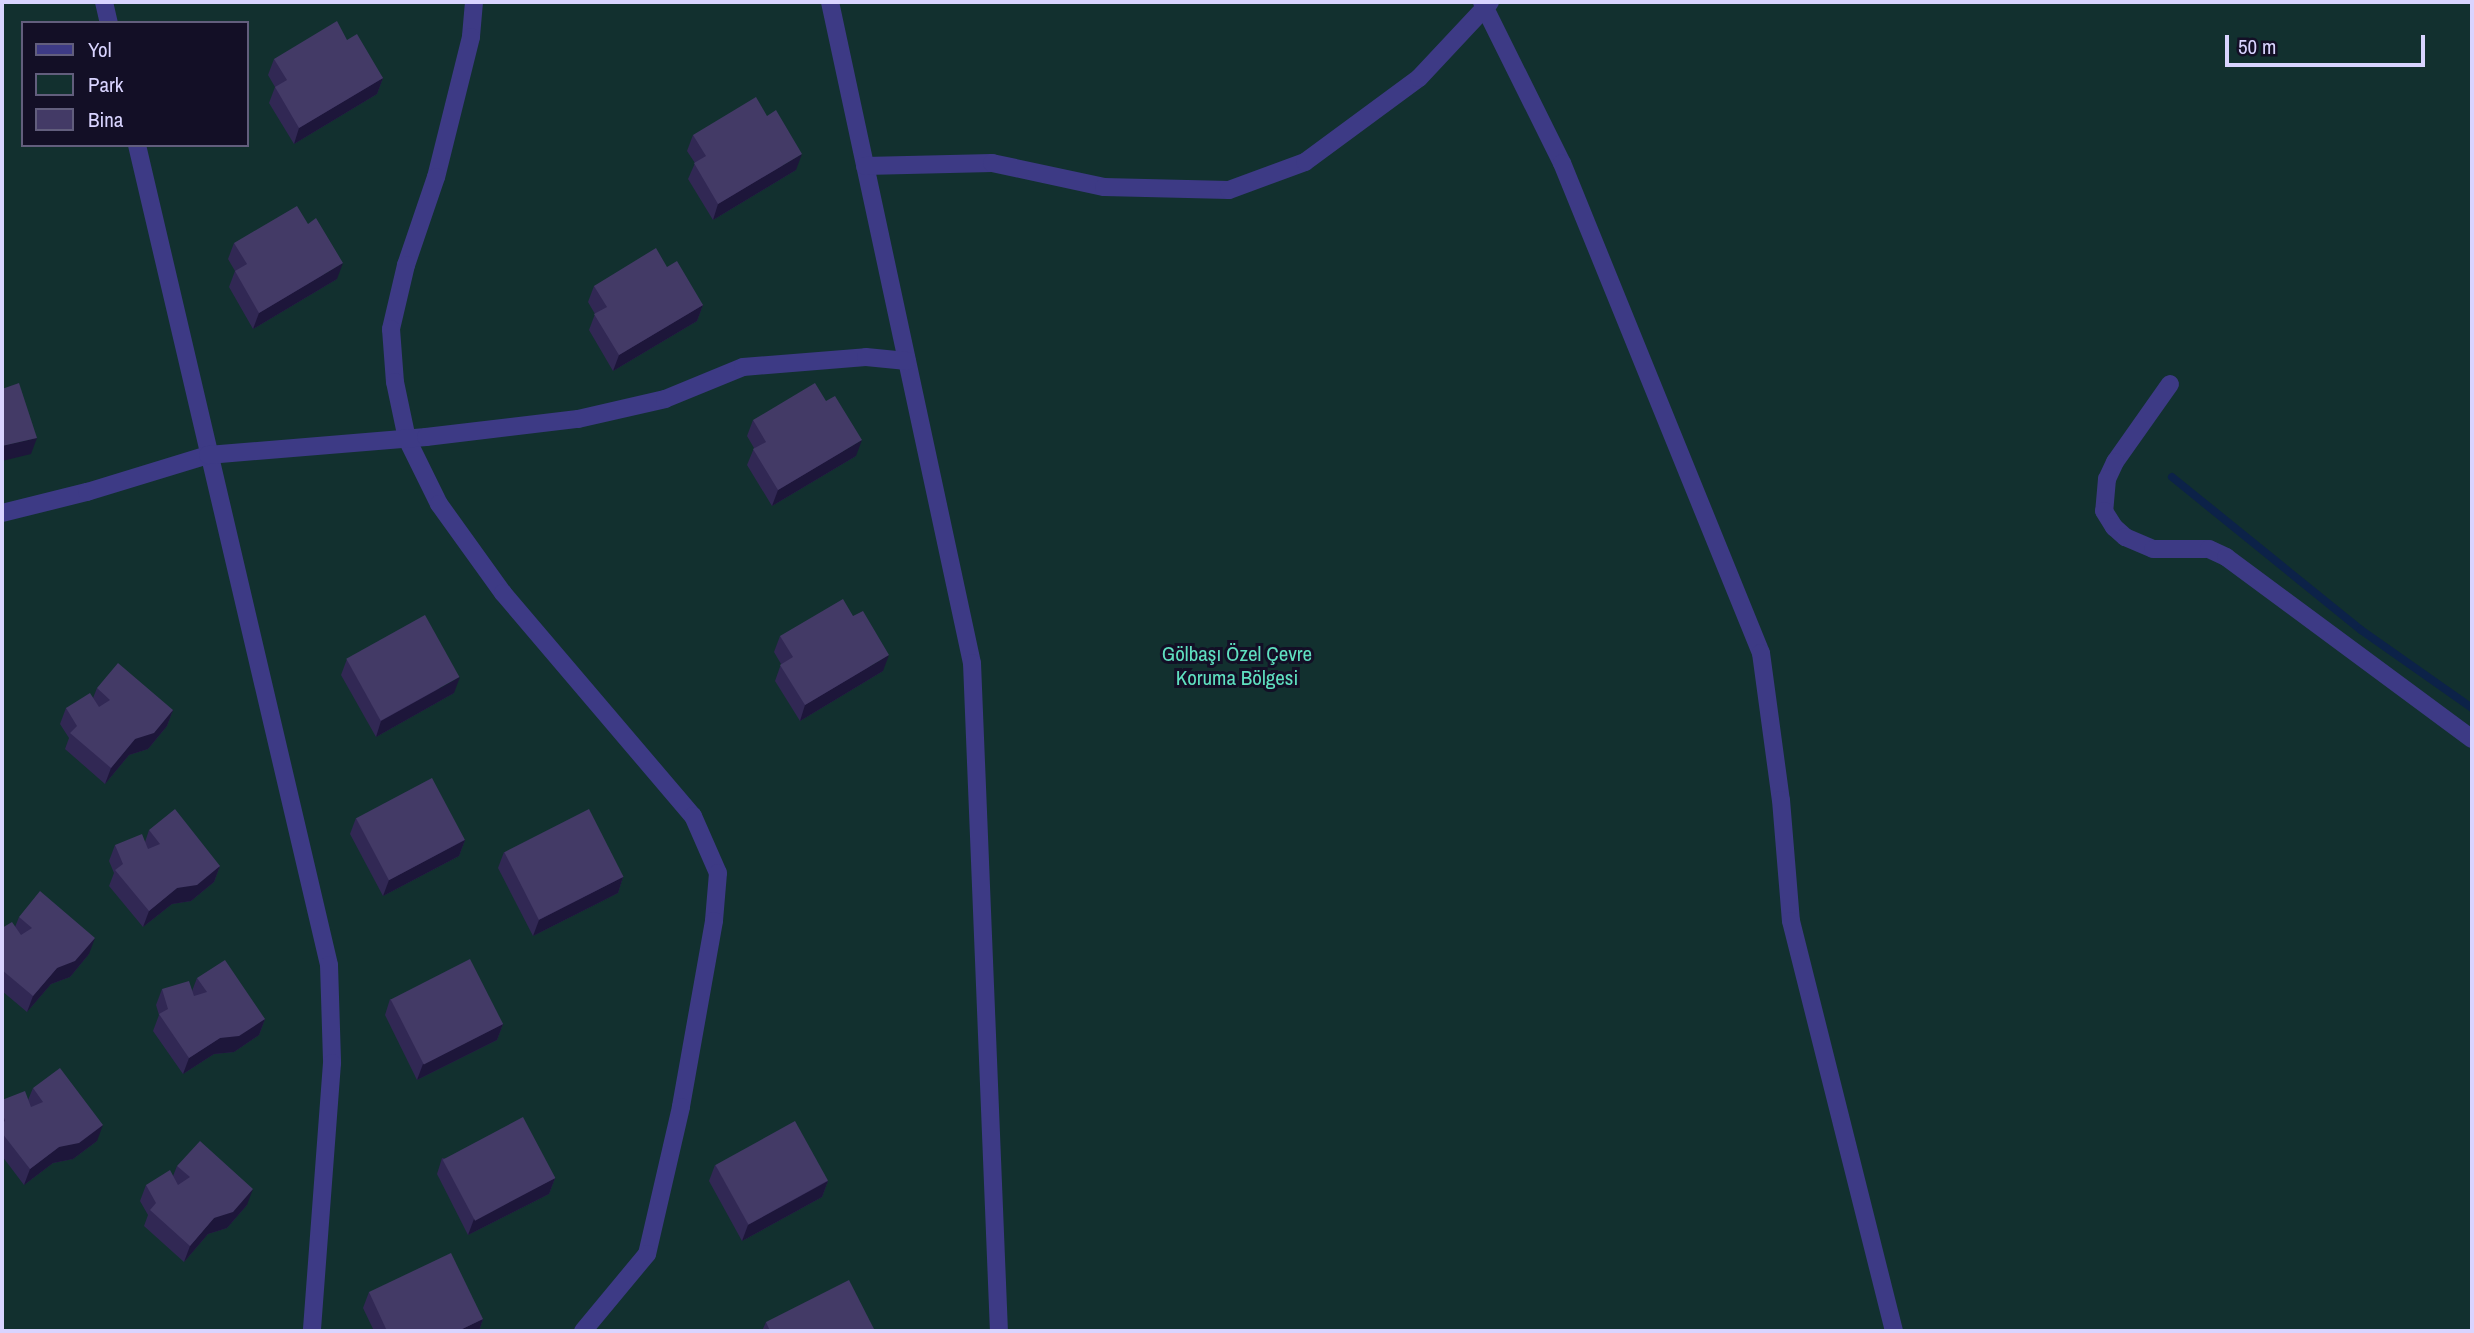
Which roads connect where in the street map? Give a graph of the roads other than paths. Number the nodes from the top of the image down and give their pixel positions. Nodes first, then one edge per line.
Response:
1 (104, 2) edge
2 (474, 2) edge
3 (830, 2) edge
4 (1485, 3) edge
5 (109, 21) edge
6 (137, 147) edge
7 (865, 166) junction
8 (907, 361) junction
9 (2170, 384) dead end
10 (407, 439) junction
11 (208, 455) junction
12 (2, 513) edge
13 (2472, 739) edge
14 (312, 1331) edge
15 (583, 1331) edge
16 (999, 1331) edge
17 (1894, 1331) edge

1 - 5 street
2 - 10 street
3 - 7 street
4 - 7 street
4 - 17 street
6 - 11 street
7 - 8 street
8 - 10 street
8 - 16 street
9 - 13 street
10 - 11 street
10 - 15 street
11 - 12 street
11 - 14 street

